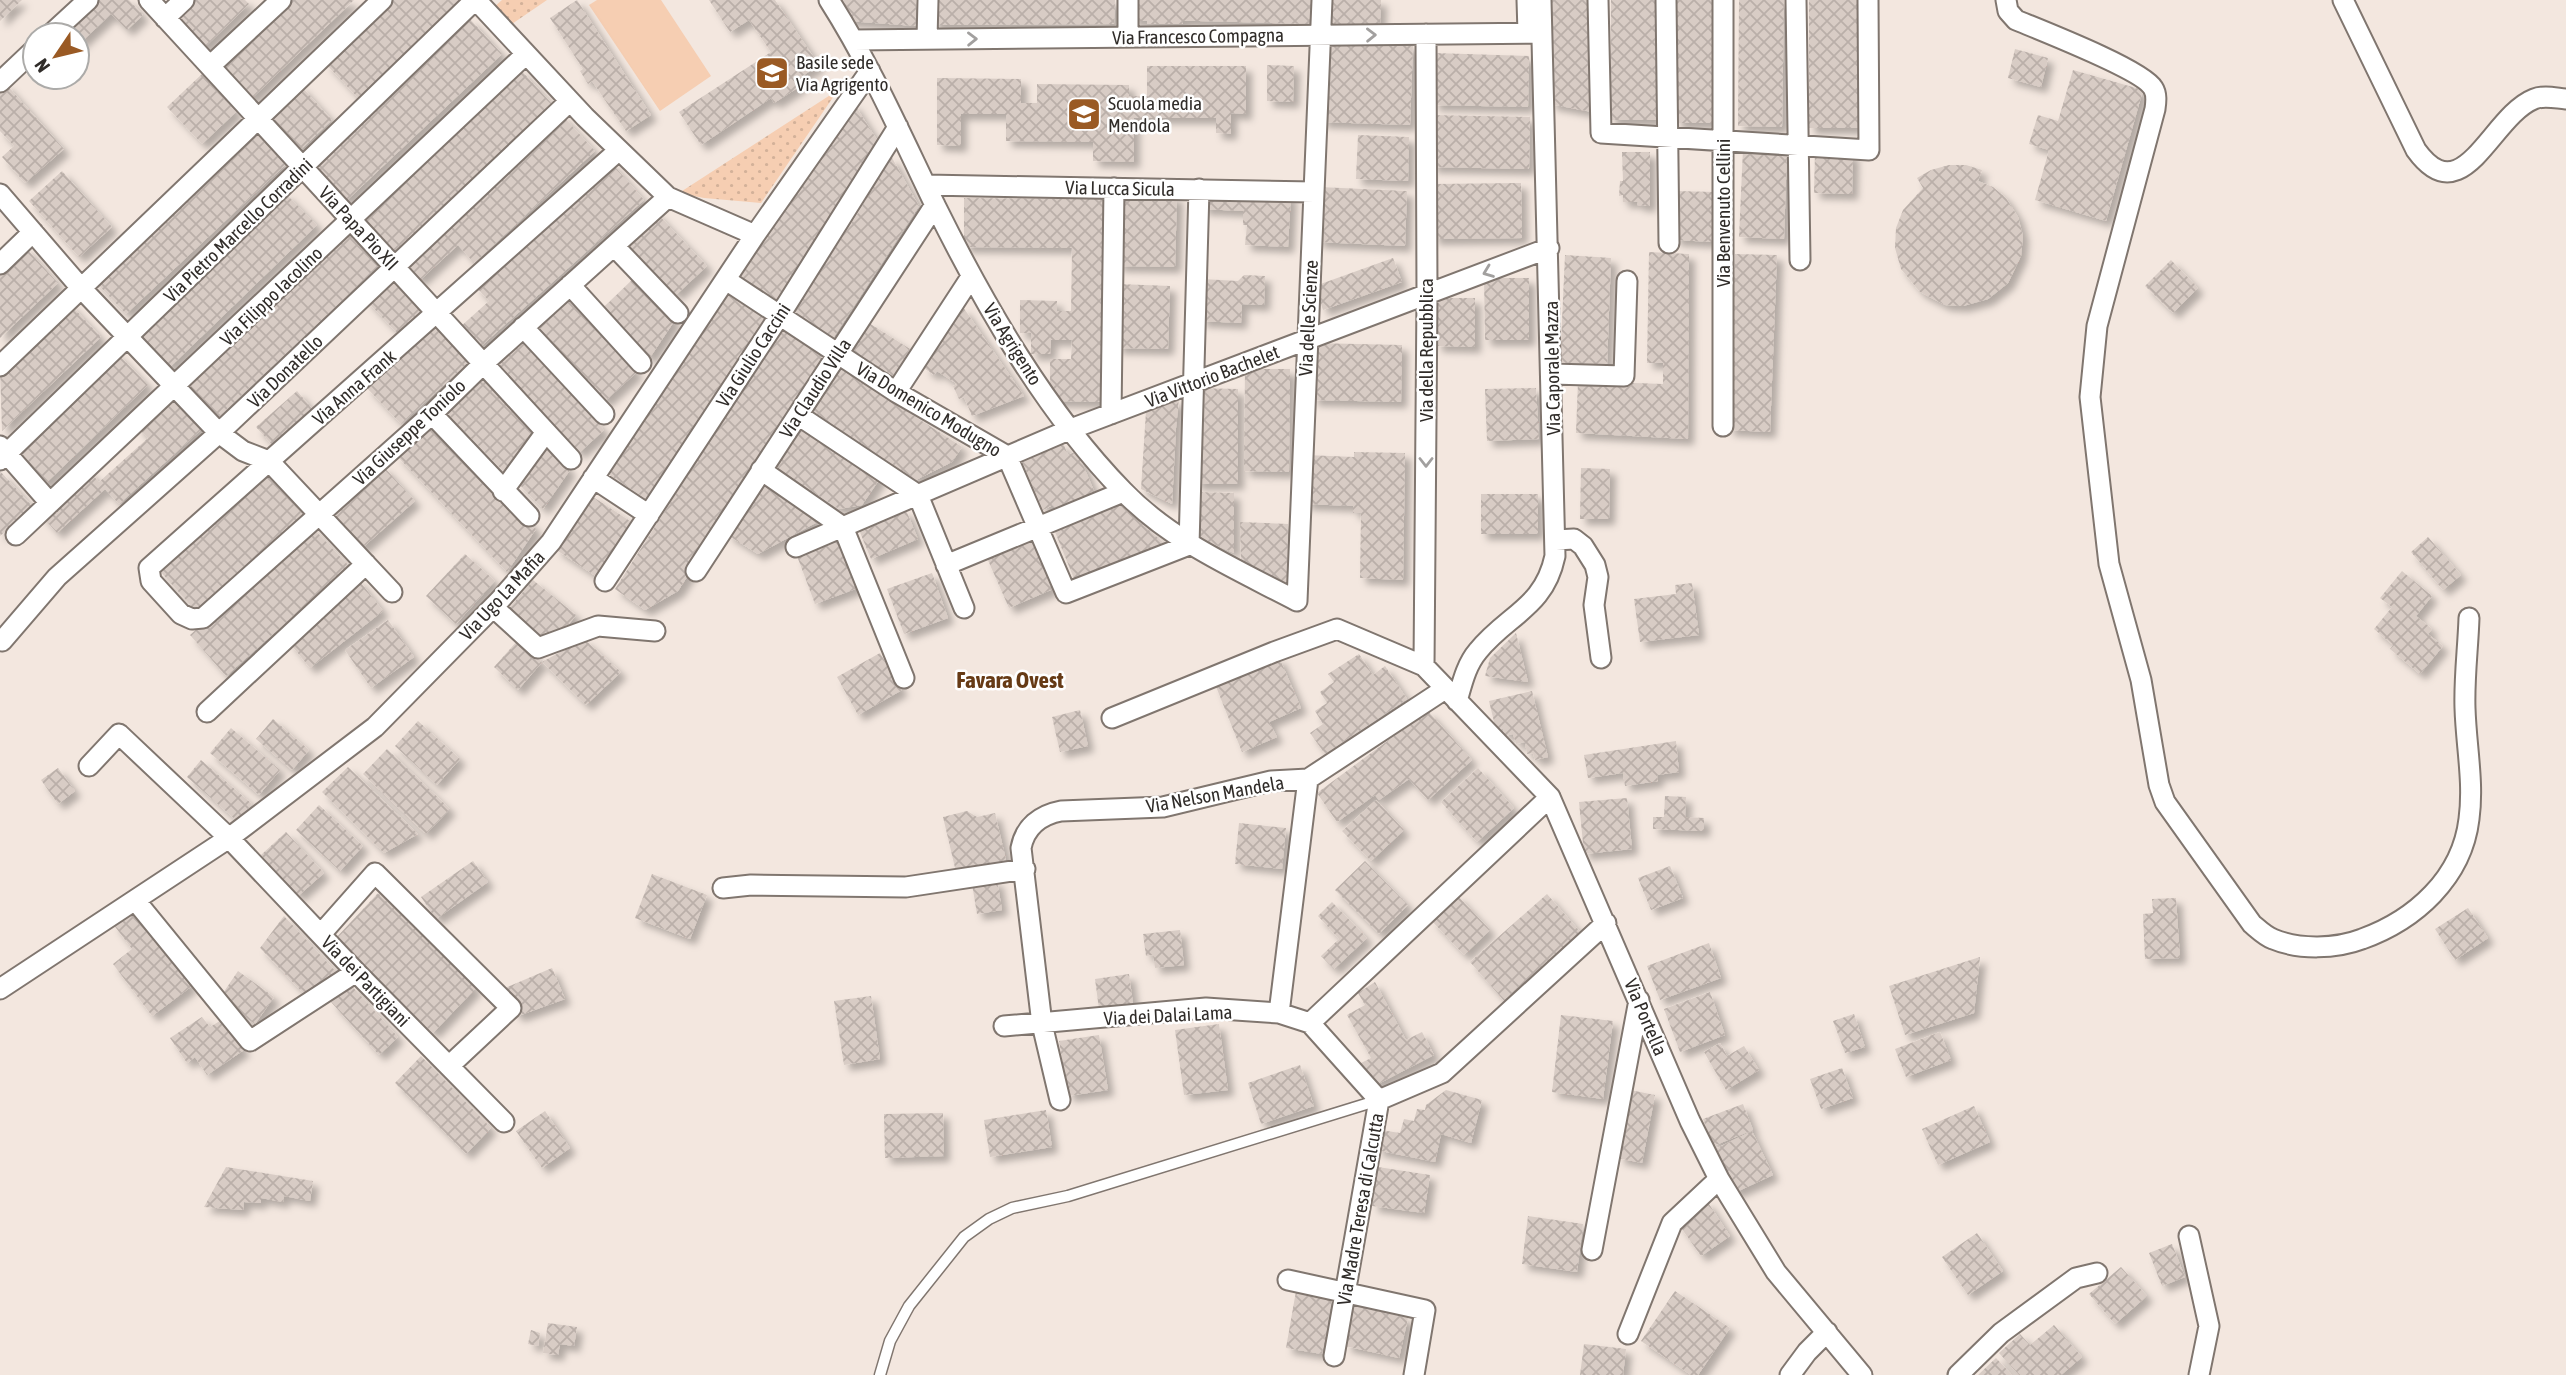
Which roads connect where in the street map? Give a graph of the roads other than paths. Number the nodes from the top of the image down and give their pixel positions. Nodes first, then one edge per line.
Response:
1 (88, 0) edge
2 (149, 0) edge
3 (184, 0) edge
4 (281, 0) edge
5 (383, 0) edge
6 (475, 0) edge
7 (829, 0) edge
8 (928, 0) edge
9 (1128, 0) edge
10 (1322, 0) edge
11 (1528, 0) edge
12 (1541, 0) edge
13 (1598, 0) edge
14 (1666, 0) edge
15 (1723, 0) edge
16 (1796, 0) edge
17 (1868, 0) edge
18 (2343, 0) edge
19 (2006, 3) edge
20 (165, 18) junction
21 (65, 21) edge
22 (1535, 33) junction
23 (1426, 34) junction
24 (1321, 35) junction
25 (1128, 37) junction
26 (928, 39) junction
27 (854, 40) junction
28 (525, 55) junction
29 (21, 63) edge
30 (210, 66) junction
31 (870, 71) junction
32 (0, 82) edge
33 (2566, 99) edge
34 (570, 102) junction
35 (258, 118) junction
36 (898, 127) junction
37 (1668, 137) junction
38 (1723, 141) junction
39 (1798, 145) junction
40 (618, 151) junction
41 (303, 167) junction
42 (926, 185) junction
43 (1114, 188) junction
44 (1199, 189) junction
45 (1314, 192) junction
46 (0, 194) edge
47 (668, 197) junction
48 (935, 205) junction
49 (351, 219) junction
50 (33, 232) junction
51 (755, 235) junction
52 (1669, 243) dead end
53 (614, 246) junction
54 (1549, 248) junction
55 (1800, 260) dead end
56 (0, 264) edge
57 (394, 266) junction
58 (971, 277) junction
59 (726, 280) junction
60 (1627, 281) dead end
61 (570, 285) junction
62 (81, 288) junction
63 (1427, 295) junction
64 (438, 313) junction
65 (678, 313) dead end
66 (780, 315) junction
67 (523, 327) junction
68 (128, 337) junction
69 (1307, 341) junction
70 (838, 353) junction
71 (484, 363) junction
72 (641, 363) dead end
73 (0, 366) edge
74 (1552, 374) junction
75 (1194, 383) junction
76 (175, 387) junction
77 (896, 392) junction
78 (432, 414) junction
79 (604, 414) dead end
80 (1111, 414) junction
81 (798, 415) junction
82 (1723, 426) dead end
83 (1071, 429) junction
84 (546, 432) junction
85 (219, 433) junction
86 (2, 453) edge
87 (1007, 456) junction
88 (571, 459) dead end
89 (269, 461) junction
90 (761, 470) junction
91 (593, 478) junction
92 (503, 491) junction
93 (1123, 492) junction
94 (918, 495) junction
95 (50, 503) junction
96 (320, 514) junction
97 (649, 515) junction
98 (529, 516) dead end
99 (843, 527) junction
100 (1038, 527) junction
101 (16, 535) dead end
102 (1556, 540) junction
103 (1189, 545) junction
104 (796, 547) dead end
105 (366, 564) junction
106 (946, 565) junction
107 (696, 571) dead end
108 (605, 581) dead end
109 (392, 592) dead end
110 (1297, 601) joint
111 (493, 607) junction
112 (964, 608) dead end
113 (203, 618) joint
114 (2469, 618) dead end
115 (655, 631) dead end
116 (2, 641) dead end
117 (1601, 658) dead end
118 (1424, 666) junction
119 (904, 678) dead end
120 (1451, 695) junction
121 (206, 712) dead end
122 (1112, 718) dead end
123 (89, 766) dead end
124 (1308, 779) junction
125 (1550, 797) junction
126 (229, 838) junction
127 (1025, 869) junction
128 (723, 888) dead end
129 (135, 900) junction
130 (1606, 923) junction
131 (321, 934) junction
132 (356, 972) junction
133 (0, 989) edge
134 (1639, 999) junction
135 (1279, 1013) junction
136 (1310, 1023) junction
137 (1042, 1024) junction
138 (1004, 1026) dead end
139 (449, 1066) junction
140 (1060, 1100) dead end
141 (1379, 1100) junction
142 (504, 1122) dead end
143 (1719, 1179) junction
144 (2189, 1236) dead end
145 (1592, 1250) dead end
146 (2097, 1273) dead end
147 (1288, 1280) dead end
148 (1346, 1293) junction
149 (1827, 1332) junction
150 (1628, 1334) dead end
151 (1334, 1356) dead end
152 (880, 1375) edge
153 (1413, 1375) edge
154 (1790, 1375) edge
155 (1862, 1375) edge
156 (1958, 1375) edge
157 (2199, 1375) edge

1 - 21 street
2 - 20 street, Via Papa Pio XII
3 - 20 street
4 - 30 street
5 - 35 street
6 - 28 street
6 - 41 street, Via Pietro Marcello Corradini
7 - 27 street, Via Agrigento
8 - 26 street
9 - 25 street
10 - 24 street, Via delle Scienze
11 - 22 street, Via Caporale Mazza
12 - 22 street, Via Caporale Mazza
13 - 37 street
14 - 37 street
15 - 38 street, Via Benvenuto Cellini
16 - 39 street
17 - 39 street
18 - 33 street
19 - 114 street
20 - 30 street, Via Papa Pio XII
22 - 23 street, Via Francesco Compagna
22 - 54 street, Via Caporale Mazza
24 -> 23 street, Via Francesco Compagna
23 - 63 street, Via della Repubblica
24 - 25 street, Via Francesco Compagna
24 - 45 street, Via delle Scienze
26 -> 25 street, Via Francesco Compagna
26 - 27 street, Via Francesco Compagna
27 - 31 street, Via Agrigento
28 - 34 street
28 - 49 street, Via Filippo Iacolino
29 - 32 street
30 - 35 street, Via Papa Pio XII
31 - 36 street, Via Agrigento
31 - 51 street, Via Ugo La Mafia
34 - 40 street
34 - 57 street, Via Donatello
35 - 41 street, Via Papa Pio XII
35 - 62 street
36 - 42 street, Via Agrigento
36 - 66 street, Via Giulio Caccini
37 - 38 street
37 - 52 street
38 - 39 street
38 - 82 street, Via Benvenuto Cellini
39 - 55 street
40 - 47 street
40 - 64 street, Via Anna Frank
41 - 49 street, Via Papa Pio XII
41 - 68 street, Via Pietro Marcello Corradini
42 - 43 street, Via Lucca Sicula
42 - 48 street, Via Agrigento
43 - 44 street, Via Lucca Sicula
43 - 80 street
44 - 45 street, Via Lucca Sicula
44 - 75 street
45 - 69 street, Via delle Scienze
46 - 50 street
47 - 51 street
47 - 53 street, Via Giuseppe Toniolo
48 - 58 street, Via Agrigento
48 - 70 street, Via Claudio Villa
49 - 57 street, Via Papa Pio XII
49 - 76 street, Via Filippo Iacolino
50 - 56 street
50 - 62 street
51 - 59 street, Via Ugo La Mafia
53 - 61 street, Via Giuseppe Toniolo
53 - 65 street
54 -> 63 street, Via Vittorio Bachelet
54 - 74 street, Via Caporale Mazza
57 - 64 street, Via Papa Pio XII
57 - 85 street, Via Donatello
58 - 77 street
58 - 83 street, Via Agrigento
59 - 66 street, Via Domenico Modugno
59 - 91 street, Via Ugo La Mafia
60 - 74 street
61 - 67 street, Via Giuseppe Toniolo
61 - 72 street
62 - 68 street
62 - 73 street
63 - 69 street, Via Vittorio Bachelet
63 -> 118 street, Via della Repubblica
64 - 71 street, Via Papa Pio XII
64 - 89 street, Via Anna Frank
66 - 70 street, Via Domenico Modugno
66 - 97 street, Via Giulio Caccini
67 - 71 street, Via Giuseppe Toniolo
67 - 79 street
68 - 76 street
68 - 86 street, Via Pietro Marcello Corradini
69 - 75 street, Via Vittorio Bachelet
69 - 110 street, Via delle Scienze
70 - 77 street, Via Domenico Modugno
70 - 81 street, Via Claudio Villa
71 - 78 street, Via Giuseppe Toniolo
71 - 84 street, Via Papa Pio XII
74 - 102 street, Via Caporale Mazza
75 - 80 street, Via Vittorio Bachelet
75 - 103 street
76 - 85 street
76 - 95 street, Via Filippo Iacolino
77 - 87 street, Via Domenico Modugno
78 - 92 street
78 - 96 street, Via Giuseppe Toniolo
80 - 83 street, Via Vittorio Bachelet
81 - 90 street, Via Claudio Villa
81 - 94 street
83 - 87 street, Via Vittorio Bachelet
83 - 93 street, Via Agrigento
84 - 88 street, Via Papa Pio XII
84 - 92 street
85 - 89 street
85 - 116 street, Via Donatello
86 - 95 street
87 - 94 street, Via Vittorio Bachelet
87 - 100 street, Via Domenico Modugno
89 - 96 street
89 - 113 street, Via Anna Frank
90 - 99 street
90 - 107 street, Via Claudio Villa
91 - 97 street
91 - 111 street, Via Ugo La Mafia
92 - 98 street
93 - 100 street
93 - 103 street, Via Agrigento
94 - 99 street, Via Vittorio Bachelet
94 - 106 street
95 - 101 street, Via Filippo Iacolino
96 - 105 street
96 - 113 street, Via Giuseppe Toniolo
97 - 108 street, Via Giulio Caccini
99 - 104 street, Via Vittorio Bachelet
99 - 119 street
100 - 103 street, Via Domenico Modugno
100 - 106 street
102 - 117 street
102 - 120 street, Via Caporale Mazza
103 - 110 street, Via Agrigento
105 - 109 street
105 - 121 street
106 - 112 street
111 - 115 street
111 - 126 street, Via Ugo La Mafia
118 - 120 street, Via Portella
118 - 122 street
120 - 124 street, Via Nelson Mandela
120 - 125 street, Via Portella
123 - 126 street, Via dei Partigiani
124 - 127 street, Via Nelson Mandela
124 - 135 street
125 - 130 street, Via Portella
125 - 136 street
126 - 129 street, Via Ugo La Mafia
126 - 131 street, Via dei Partigiani
127 - 128 street
127 - 137 street, Via Nelson Mandela
129 - 132 street
129 - 133 street, Via Ugo La Mafia
130 - 134 street, Via Portella
130 - 141 street, Via Madre Teresa di Calcutta
131 - 132 street, Via dei Partigiani
131 - 139 street
132 - 139 street, Via dei Partigiani
134 - 143 street, Via Portella
134 - 145 street
135 - 136 street, Via dei Dalai Lama
135 - 137 street, Via dei Dalai Lama
136 - 141 street
137 - 138 street, Via dei Dalai Lama
137 - 140 street, Via Nelson Mandela
139 - 142 street, Via dei Partigiani
141 - 148 street, Via Madre Teresa di Calcutta
141 - 152 lane
143 - 149 street, Via Portella
143 - 150 street
144 - 157 street
146 - 156 street
147 - 148 street
148 - 151 street, Via Madre Teresa di Calcutta
148 - 153 street
149 - 154 street
149 - 155 street, Via Portella

